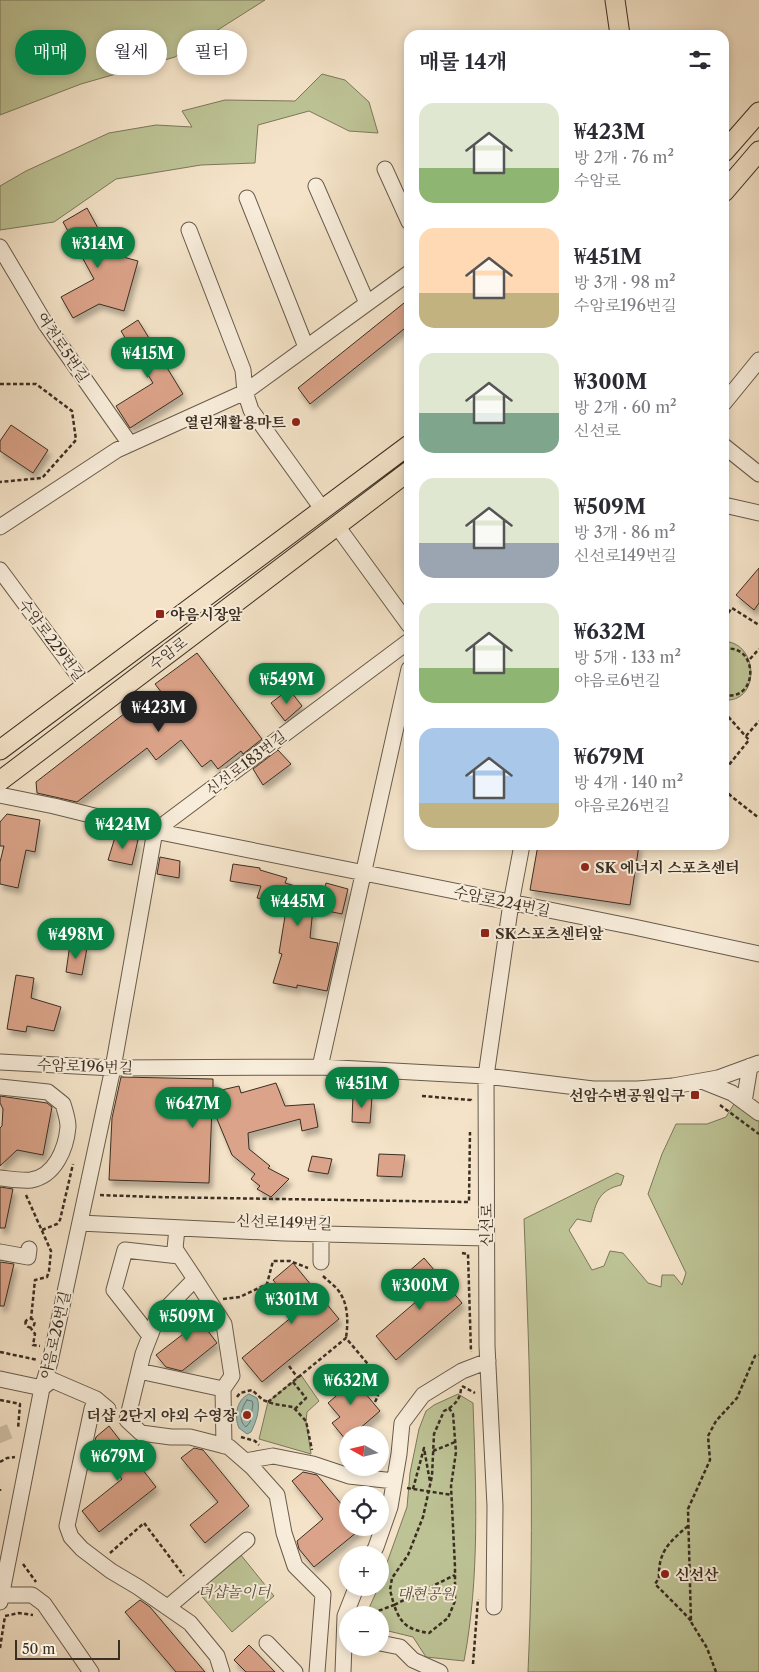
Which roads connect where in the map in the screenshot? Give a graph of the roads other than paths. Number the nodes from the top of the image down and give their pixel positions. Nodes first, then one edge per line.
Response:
1 (615, 0) edge
2 (619, 30) edge
3 (759, 112) edge
4 (729, 146) edge
5 (759, 151) edge
6 (385, 169) dead end
7 (316, 186) dead end
8 (729, 186) edge
9 (246, 198) dead end
10 (404, 211) edge
11 (189, 230) dead end
12 (0, 247) edge
13 (404, 277) edge
14 (367, 303) junction
15 (306, 347) junction
16 (759, 360) edge
17 (245, 392) junction
18 (729, 397) edge
19 (130, 444) junction
20 (404, 449) edge
21 (729, 450) edge
22 (404, 474) edge
23 (759, 474) edge
24 (729, 506) edge
25 (323, 510) junction
26 (759, 513) edge
27 (337, 526) junction
28 (0, 527) edge
29 (0, 570) edge
30 (404, 618) edge
31 (404, 645) edge
32 (86, 686) junction
33 (404, 691) edge
34 (0, 750) edge
35 (1, 794) edge
36 (155, 831) junction
37 (521, 850) edge
38 (363, 872) junction
39 (511, 903) junction
40 (759, 954) edge
41 (0, 1062) edge
42 (754, 1064) edge
43 (320, 1067) junction
44 (113, 1068) junction
45 (486, 1076) junction
46 (701, 1081) junction
47 (0, 1087) edge
48 (744, 1102) junction
49 (759, 1113) edge
50 (0, 1178) edge
51 (80, 1218) junction
52 (177, 1228) junction
53 (322, 1228) junction
54 (486, 1234) junction
55 (30, 1249) dead end
56 (0, 1252) edge
57 (179, 1256) junction
58 (318, 1268) road end
59 (194, 1279) junction
60 (150, 1336) junction
61 (488, 1361) junction
62 (139, 1371) junction
63 (0, 1379) edge
64 (42, 1388) junction
65 (223, 1389) junction
66 (96, 1399) junction
67 (108, 1409) dead end
68 (224, 1446) junction
69 (244, 1461) junction
70 (394, 1481) junction
71 (247, 1540) dead end
72 (377, 1546) edge
73 (1, 1597) edge
74 (168, 1607) junction
75 (494, 1607) dead end
76 (266, 1643) dead end
77 (389, 1645) edge
78 (344, 1656) edge
79 (91, 1672) edge
80 (222, 1672) edge
81 (295, 1672) edge
82 (317, 1672) edge
83 (343, 1672) edge
84 (440, 1672) edge

1 - 2 main road
3 - 4 main road
5 - 8 main road
6 - 10 street
7 - 14 street
9 - 15 street
11 - 17 street
12 - 19 street, 여천로5번길
13 - 14 street
14 - 15 street
15 - 17 street
16 - 18 street
17 - 19 street
17 - 25 street
19 - 28 street
20 - 25 main road, 수암로
21 - 23 street
22 - 27 main road, 수암로
24 - 26 street
25 - 32 main road, 수암로
27 - 30 street
27 - 35 main road, 수암로
29 - 32 street, 수암로229번길
31 - 36 street, 신선로183번길
32 - 34 main road, 수암로
33 - 38 street
35 - 36 street, 수암로224번길
36 - 38 street, 수암로224번길
36 - 44 street, 야음로26번길
37 - 39 street, 신선로
38 - 39 street, 수암로224번길
38 - 43 street
39 - 40 street, 수암로224번길
39 - 45 street, 신선로
41 - 44 street, 수암로196번길
42 - 46 street, 수암로196번길
42 - 48 street
43 - 44 street, 수암로196번길
43 - 45 street, 수암로196번길
44 - 51 street, 야음로26번길
45 - 46 street, 수암로196번길
45 - 54 street, 신선로
46 - 48 street
47 - 50 street
48 - 49 street
51 - 52 street
51 - 53 street, 신선로149번길
51 - 64 street, 야음로26번길
52 - 53 street
52 - 57 street
53 - 54 street, 신선로149번길
53 - 58 street
54 - 61 street, 신선로
55 - 56 street
57 - 59 street
57 - 60 street
59 - 60 street
59 - 65 street
60 - 62 street
61 - 70 street
61 - 75 street, 신선로
62 - 65 street
62 - 68 street
63 - 64 street
64 - 66 street
64 - 73 street, 야음로26번길
65 - 68 street
66 - 67 street
66 - 74 street
68 - 69 street
69 - 70 street
69 - 82 street
70 - 72 street
71 - 74 street
73 - 79 street
74 - 80 street
76 - 81 street
77 - 84 street
78 - 83 street

